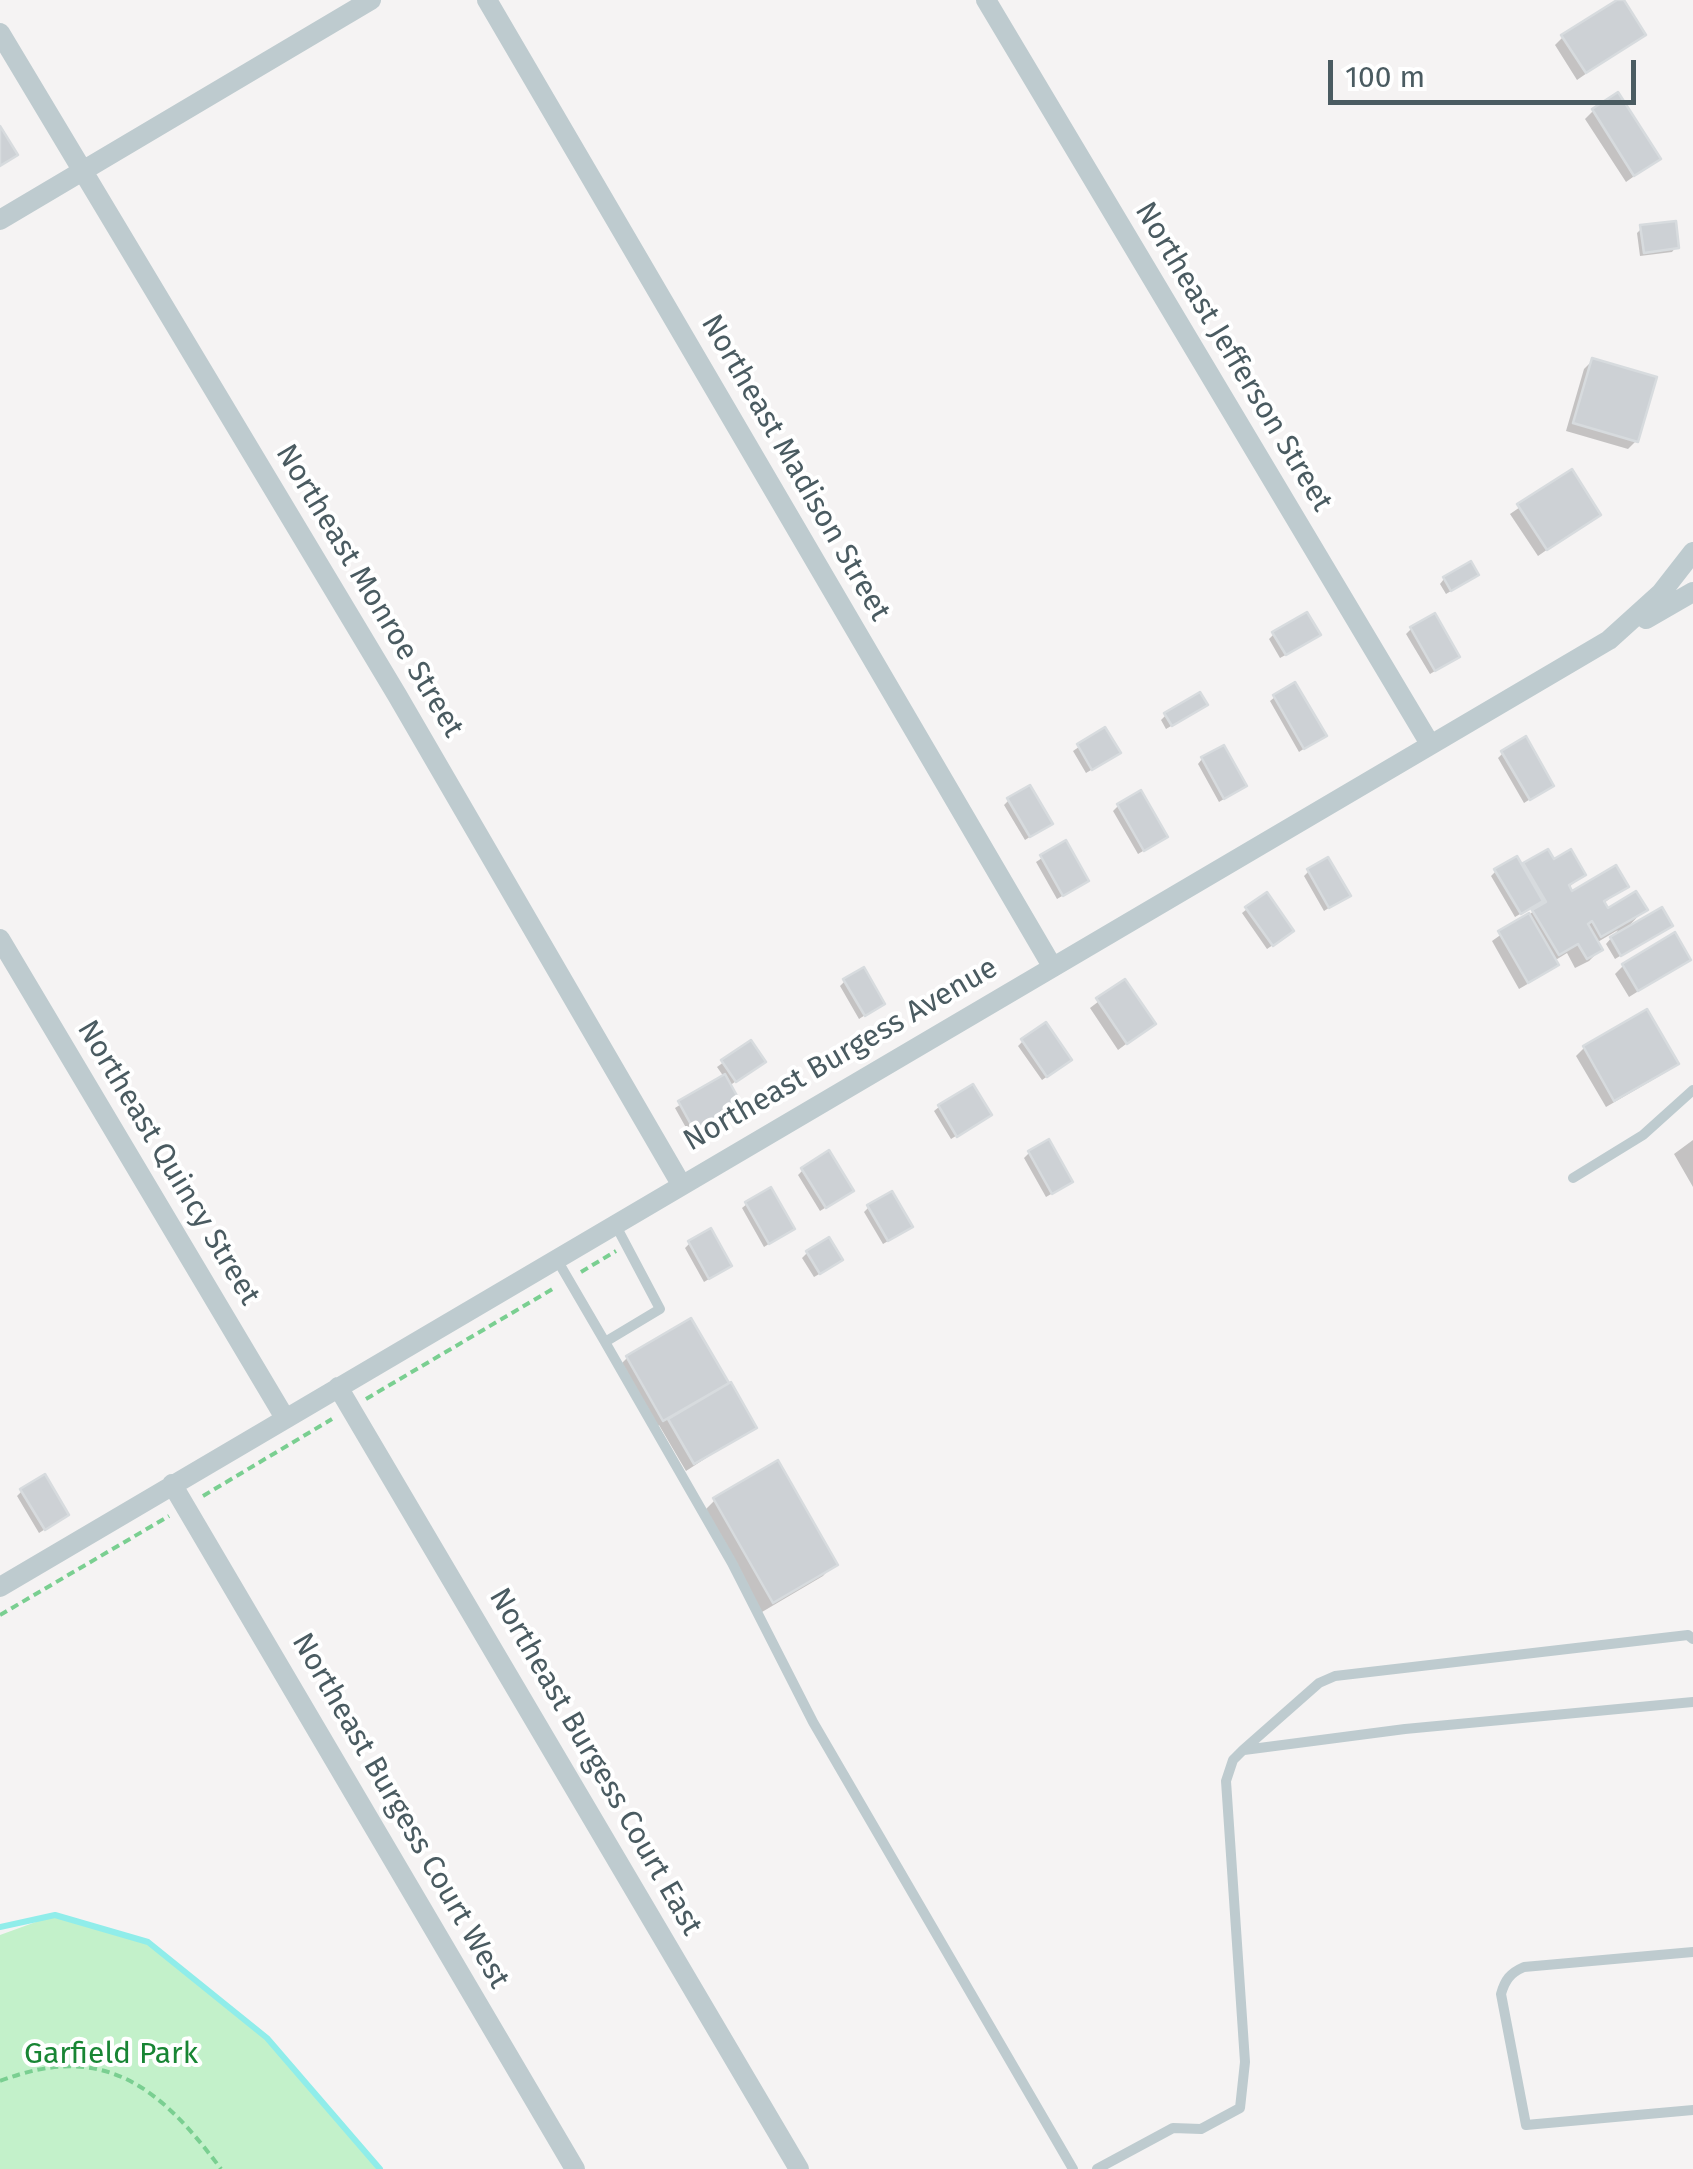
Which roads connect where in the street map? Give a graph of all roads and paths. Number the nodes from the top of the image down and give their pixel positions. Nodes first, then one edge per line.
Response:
1 (372, 0) edge
2 (487, 0) edge
3 (986, 0) edge
4 (0, 33) edge
5 (82, 172) junction
6 (0, 220) edge
7 (1693, 552) edge
8 (1693, 592) edge
9 (1609, 640) junction
10 (1430, 744) junction
11 (0, 938) edge
12 (1052, 966) junction
13 (1693, 1090) edge
14 (1573, 1178) dead end
15 (681, 1184) junction
16 (614, 1223) junction
17 (626, 1245) junction
18 (556, 1258) junction
19 (568, 1280) junction
20 (605, 1342) junction
21 (338, 1387) junction
22 (350, 1408) junction
23 (284, 1418) junction
24 (172, 1484) junction
25 (185, 1507) junction
26 (0, 1587) edge
27 (0, 1615) edge
28 (1693, 1639) edge
29 (1693, 1702) edge
30 (1243, 1750) junction
31 (1693, 1952) edge
32 (0, 2080) edge
33 (1693, 2110) edge
34 (221, 2169) edge
35 (575, 2169) edge
36 (798, 2169) edge
37 (1074, 2169) edge
38 (1097, 2169) edge

1 - 5 street
2 - 12 street, Northeast Madison Street
3 - 10 street, Northeast Jefferson Street
4 - 5 street, Northeast Monroe Street
5 - 6 street
5 - 15 street, Northeast Monroe Street
7 - 9 street, Northeast Burgess Avenue
8 - 9 street
9 - 10 street, Northeast Burgess Avenue
10 - 12 street, Northeast Burgess Avenue
11 - 23 street, Northeast Quincy Street
12 - 15 street, Northeast Burgess Avenue
13 - 14 lane
15 - 16 street, Northeast Burgess Avenue
16 - 17 lane
16 - 18 street, Northeast Burgess Avenue
17 - 19 path
17 - 20 lane
18 - 19 lane
18 - 21 street, Northeast Burgess Avenue
19 - 20 lane
19 - 22 path
20 - 37 lane
21 - 22 street, Northeast Burgess Court East
21 - 23 street, Northeast Burgess Avenue
22 - 25 path
22 - 36 street, Northeast Burgess Court East
23 - 24 street, Northeast Burgess Avenue
24 - 25 street, Northeast Burgess Court West
24 - 26 street, Northeast Burgess Avenue
25 - 27 path
25 - 35 street, Northeast Burgess Court West
28 - 30 lane
29 - 30 lane
30 - 38 lane
31 - 33 lane
32 - 34 path

